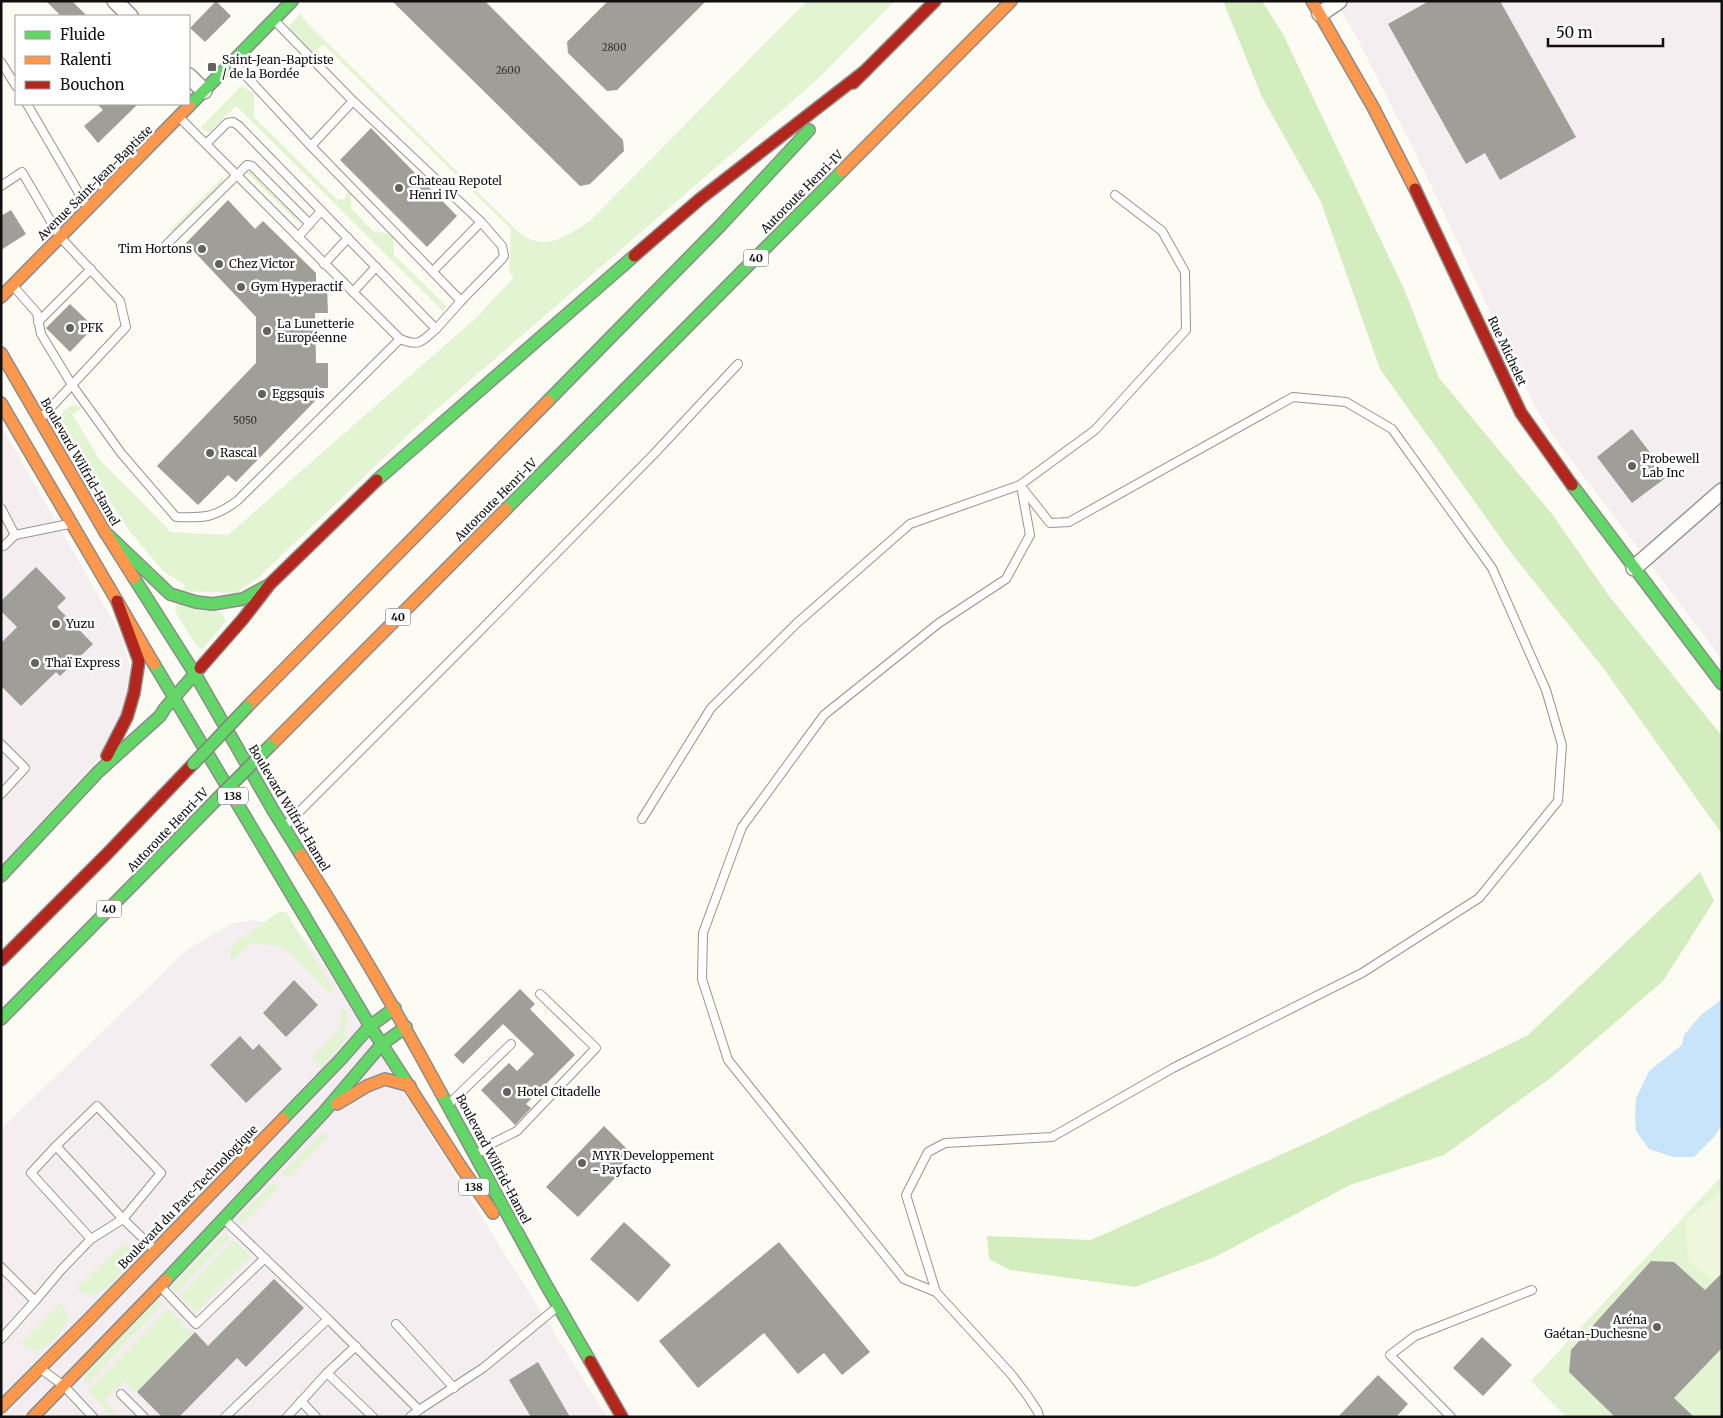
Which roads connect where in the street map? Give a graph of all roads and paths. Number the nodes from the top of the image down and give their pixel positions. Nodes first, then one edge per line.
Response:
1 (115, 1) edge
2 (292, 1) edge
3 (936, 1) edge
4 (1011, 1) edge
5 (1016, 1) edge
6 (1339, 1) edge
7 (1316, 7) edge
8 (129, 15) edge
9 (274, 19) junction
10 (985, 27) junction
11 (233, 62) junction
12 (3, 67) edge
13 (864, 70) junction
14 (190, 77) edge
15 (15, 85) edge
16 (204, 92) junction
17 (353, 100) junction
18 (27, 105) edge
19 (179, 117) junction
20 (206, 144) junction
21 (311, 146) junction
22 (236, 175) junction
23 (1, 186) edge
24 (1115, 195) dead end
25 (88, 209) junction
26 (321, 211) junction
27 (482, 222) junction
28 (310, 224) junction
29 (60, 237) junction
30 (298, 237) junction
31 (348, 238) junction
32 (166, 245) dead end
33 (324, 264) junction
34 (376, 268) junction
35 (91, 269) junction
36 (433, 272) junction
37 (12, 286) junction
38 (353, 292) junction
39 (1, 298) edge
40 (461, 301) junction
41 (38, 322) junction
42 (436, 329) junction
43 (400, 339) junction
44 (1, 352) edge
45 (738, 364) dead end
46 (72, 385) junction
47 (1, 403) edge
48 (40, 420) junction
49 (1020, 485) junction
50 (1722, 490) edge
51 (1, 508) edge
52 (71, 524) junction
53 (105, 532) junction
54 (15, 535) junction
55 (2, 546) edge
56 (1634, 568) junction
57 (270, 584) junction
58 (117, 601) junction
59 (195, 674) junction
60 (1722, 684) edge
61 (174, 698) junction
62 (1, 744) edge
63 (98, 772) junction
64 (1, 794) edge
65 (642, 819) dead end
66 (284, 828) junction
67 (1, 876) edge
68 (1, 960) edge
69 (540, 994) dead end
70 (395, 1008) junction
71 (1, 1019) edge
72 (370, 1026) junction
73 (406, 1027) junction
74 (382, 1044) junction
75 (512, 1044) dead end
76 (410, 1086) junction
77 (448, 1104) junction
78 (324, 1112) junction
79 (56, 1146) junction
80 (476, 1155) junction
81 (224, 1218) junction
82 (123, 1219) junction
83 (91, 1239) junction
84 (155, 1251) junction
85 (265, 1258) junction
86 (1, 1267) edge
87 (545, 1283) junction
88 (160, 1286) junction
89 (1532, 1290) dead end
90 (936, 1292) junction
91 (35, 1301) junction
92 (558, 1306) junction
93 (328, 1320) junction
94 (396, 1324) dead end
95 (1, 1339) edge
96 (356, 1346) junction
97 (40, 1368) junction
98 (327, 1373) junction
99 (64, 1386) junction
100 (454, 1388) junction
101 (121, 1394) dead end
102 (301, 1401) junction
103 (1, 1407) edge
104 (419, 1410) junction
105 (34, 1417) edge
106 (93, 1417) edge
107 (144, 1417) edge
108 (225, 1417) edge
109 (287, 1417) edge
110 (316, 1417) edge
111 (373, 1417) edge
112 (410, 1417) edge
113 (622, 1417) edge
114 (1039, 1417) edge
115 (1451, 1417) edge

1 - 8 street
2 - 9 main road, Avenue Saint-Jean-Baptiste
3 - 13 main road
4 - 10 main road, Autoroute Henri-IV / 40
5 - 10 main road
6 - 7 street
7 - 56 main road, Rue Michelet
9 - 11 main road, Avenue Saint-Jean-Baptiste
9 - 17 lane
10 - 71 main road, Autoroute Henri-IV / 40, bridge
11 - 16 main road, Avenue Saint-Jean-Baptiste
11 - 21 lane
12 - 15 lane
13 - 57 main road
13 - 68 main road, bridge
14 - 16 street
16 - 19 main road, Avenue Saint-Jean-Baptiste
17 - 21 lane
17 - 27 lane
18 - 25 lane
19 - 20 lane
19 - 25 main road, Avenue Saint-Jean-Baptiste
20 - 22 lane
20 - 26 lane
21 - 36 lane
22 - 28 lane
22 - 30 lane
22 - 32 lane
23 - 29 lane
24 - 49 lane
25 - 29 main road, Avenue Saint-Jean-Baptiste
26 - 28 lane
26 - 31 lane
27 - 36 lane
27 - 40 lane
28 - 30 lane
29 - 35 lane
29 - 37 main road, Avenue Saint-Jean-Baptiste
30 - 33 lane
31 - 33 lane
31 - 34 lane
33 - 38 lane
34 - 38 lane
34 - 42 lane
35 - 41 lane
35 - 46 lane
36 - 40 lane
37 - 39 main road, Avenue Saint-Jean-Baptiste
37 - 41 lane
38 - 43 lane
40 - 42 lane
41 - 46 lane
42 - 43 lane
43 - 46 lane
44 - 48 main road, Boulevard Wilfrid-Hamel / 138
45 - 66 lane
46 - 48 lane
47 - 52 main road, Boulevard Wilfrid-Hamel / 138
48 - 53 main road, Boulevard Wilfrid-Hamel / 138
49 - 65 lane
49 - 90 lane
49 - 90 lane
50 - 56 street
51 - 54 lane
52 - 54 lane
52 - 58 main road, Boulevard Wilfrid-Hamel / 138
53 - 57 main road
53 - 59 main road, Boulevard Wilfrid-Hamel / 138
54 - 55 lane
56 - 60 main road, Rue Michelet
57 - 59 main road
58 - 61 main road, Boulevard Wilfrid-Hamel / 138
58 - 63 main road
59 - 61 main road
59 - 66 main road, Boulevard Wilfrid-Hamel / 138
61 - 63 main road
61 - 72 main road, Boulevard Wilfrid-Hamel / 138
62 - 64 lane
63 - 67 main road
66 - 70 main road, Boulevard Wilfrid-Hamel / 138
69 - 80 lane
70 - 72 main road, Boulevard du Parc-Technologique
70 - 73 main road, Boulevard Wilfrid-Hamel / 138
72 - 74 main road, Boulevard Wilfrid-Hamel / 138
72 - 84 main road, Boulevard du Parc-Technologique
73 - 74 main road
73 - 77 main road, Boulevard Wilfrid-Hamel / 138
74 - 76 main road, Boulevard Wilfrid-Hamel / 138
74 - 78 main road
75 - 77 lane
76 - 78 main road
76 - 87 main road, Boulevard Wilfrid-Hamel / 138
77 - 80 main road, Boulevard Wilfrid-Hamel / 138
78 - 81 main road
79 - 82 lane
79 - 82 lane
79 - 83 lane
80 - 87 main road, Boulevard Wilfrid-Hamel / 138
81 - 85 lane
81 - 88 main road
82 - 83 lane
82 - 84 lane
83 - 91 lane
84 - 97 main road, Boulevard du Parc-Technologique
85 - 88 lane
85 - 93 lane
86 - 91 lane
87 - 92 main road, Boulevard Wilfrid-Hamel / 138
88 - 99 main road
89 - 115 lane
90 - 114 lane
91 - 95 lane
92 - 100 lane
92 - 113 main road, Boulevard Wilfrid-Hamel / 138
93 - 96 lane
93 - 108 lane
94 - 100 lane
96 - 98 lane
96 - 104 lane
97 - 99 lane
97 - 103 main road, Boulevard du Parc-Technologique
98 - 102 lane
98 - 111 lane
99 - 105 main road
99 - 106 lane
100 - 104 lane
101 - 107 lane
102 - 109 lane
102 - 110 lane
104 - 112 lane

